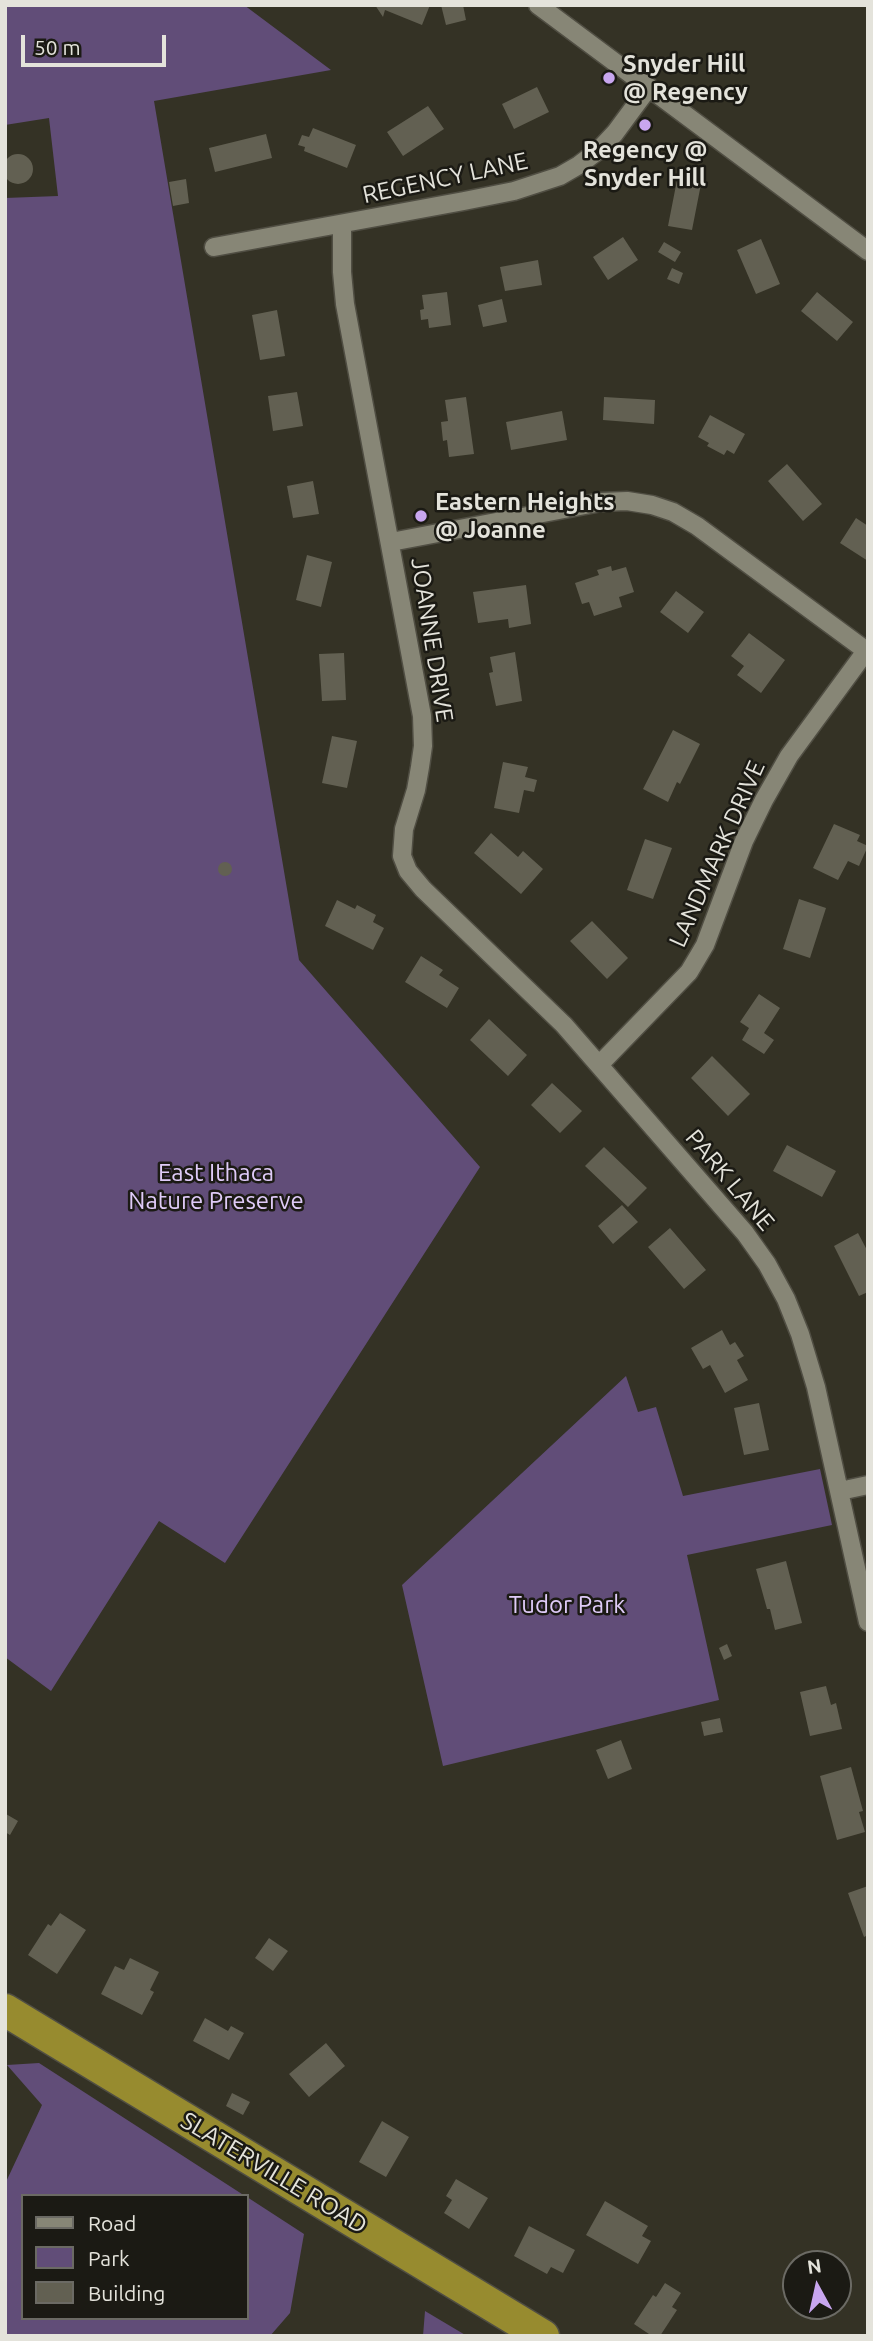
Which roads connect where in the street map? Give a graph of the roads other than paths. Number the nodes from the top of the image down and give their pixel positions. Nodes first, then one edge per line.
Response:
1 (538, 5) edge
2 (649, 87) junction
3 (342, 224) junction
4 (214, 247) dead end
5 (868, 251) edge
6 (391, 542) junction
7 (867, 652) edge
8 (402, 856) joint
9 (600, 1065) junction
10 (868, 1485) edge
11 (840, 1491) junction
12 (868, 1622) edge
13 (5, 2010) edge
14 (543, 2336) edge

1 - 2 street
2 - 3 street, REGENCY LANE
2 - 5 street
3 - 4 street, REGENCY LANE
3 - 6 street, JOANNE DRIVE
6 - 7 street
6 - 8 street, JOANNE DRIVE
7 - 9 street, LANDMARK DRIVE
8 - 9 street, PARK LANE
9 - 11 street, PARK LANE
10 - 11 street
11 - 12 street, PARK LANE
13 - 14 highway, SLATERVILLE ROAD

